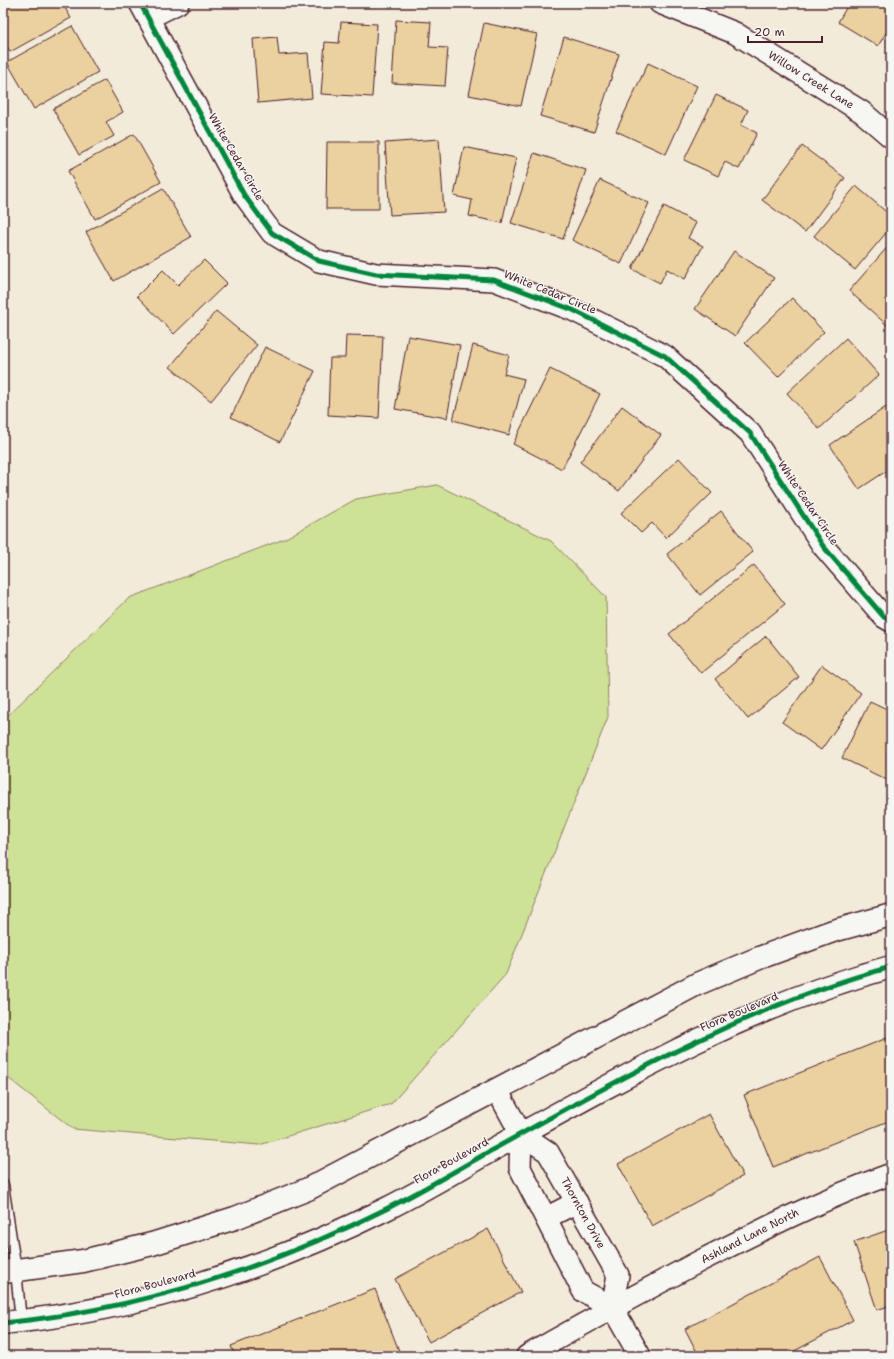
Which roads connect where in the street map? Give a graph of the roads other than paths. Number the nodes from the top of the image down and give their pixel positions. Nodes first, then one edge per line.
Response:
1 (178, 3) edge
2 (660, 3) edge
3 (144, 10) edge
4 (891, 137) edge
5 (891, 621) edge
6 (891, 915) edge
7 (891, 967) edge
8 (497, 1090) junction
9 (520, 1134) junction
10 (891, 1174) edge
11 (3, 1185) edge
12 (577, 1202) junction
13 (546, 1218) junction
14 (10, 1272) edge
15 (612, 1307) junction
16 (12, 1322) edge
17 (527, 1356) edge
18 (640, 1356) edge

1 - 3 street
2 - 4 street, Willow Creek Lane
3 - 5 street, White Cedar Circle
6 - 8 street
7 - 9 street, Flora Boulevard
8 - 9 street, Thornton Drive
8 - 14 street
9 - 12 street, Thornton Drive
9 - 13 street, Thornton Drive
9 - 16 street, Flora Boulevard
10 - 15 street, Ashland Lane North
11 - 14 lane
12 - 13 street
12 - 15 street, Thornton Drive
13 - 15 street, Thornton Drive
14 - 16 lane
15 - 17 street, Ashland Lane North
15 - 18 street

